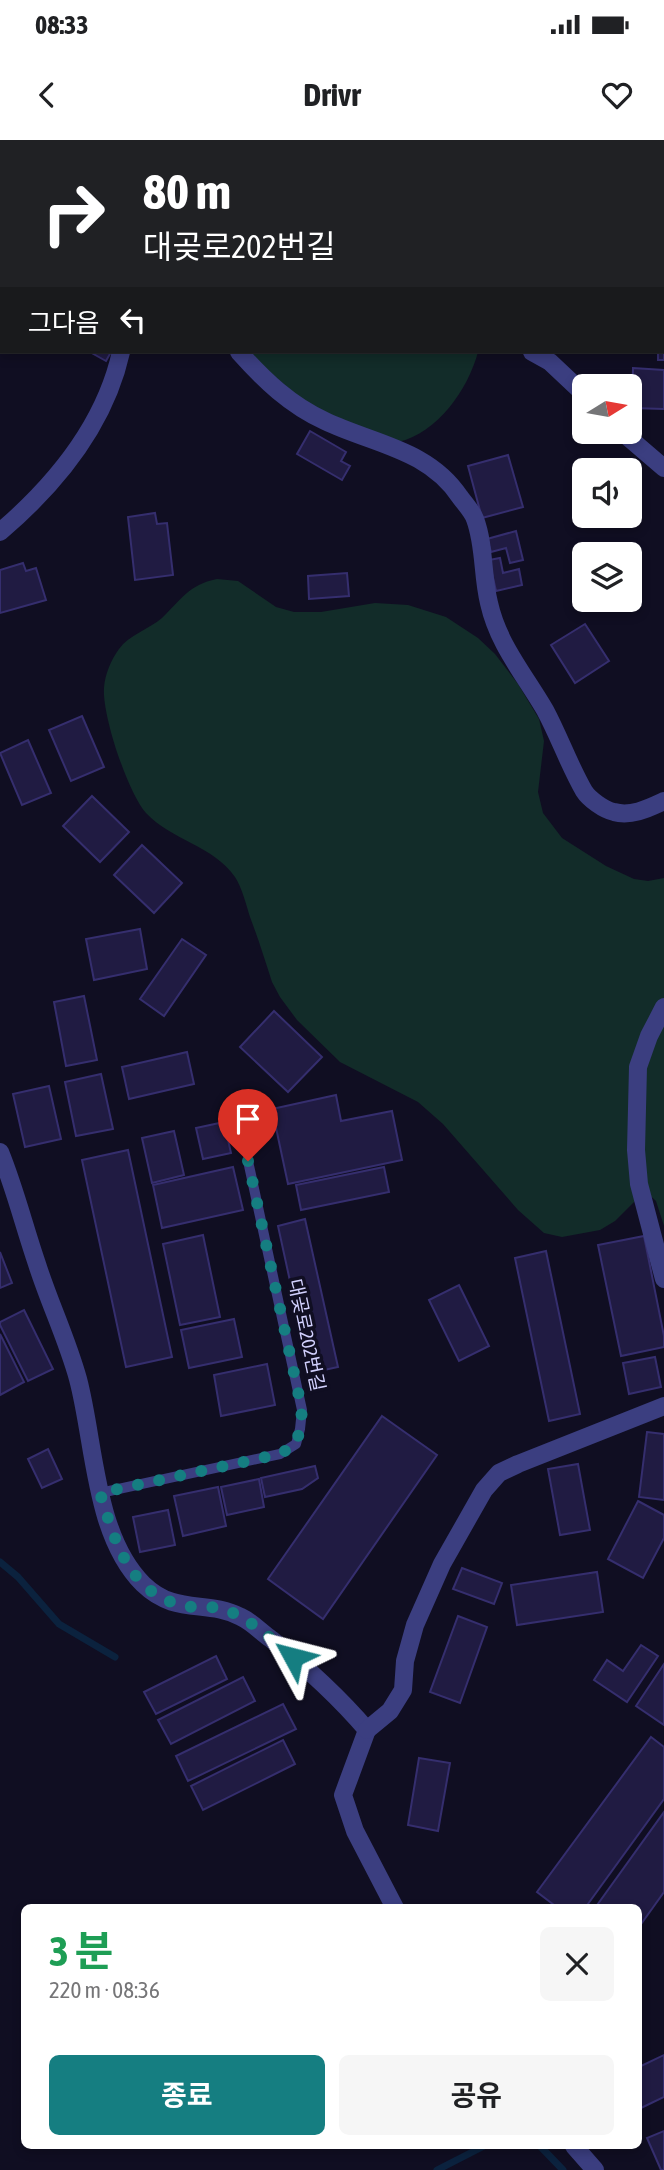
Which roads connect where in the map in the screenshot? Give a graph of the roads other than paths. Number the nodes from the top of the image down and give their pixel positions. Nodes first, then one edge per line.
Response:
1 (120, 354) edge
2 (241, 354) edge
3 (535, 354) edge
4 (572, 382) edge
5 (636, 444) edge
6 (664, 468) edge
7 (0, 532) edge
8 (664, 801) edge
9 (664, 1007) edge
10 (0, 1152) edge
11 (248, 1161) dead end
12 (664, 1279) edge
13 (664, 1406) edge
14 (100, 1493) junction
15 (368, 1730) junction
16 (393, 1904) edge
17 (577, 2149) edge
18 (595, 2170) edge

1 - 7 street
2 - 8 street
3 - 4 street
5 - 6 street
9 - 12 street
10 - 14 street
11 - 14 lane, 대곶로202번길
13 - 15 street
14 - 15 street
15 - 16 street
17 - 18 street

